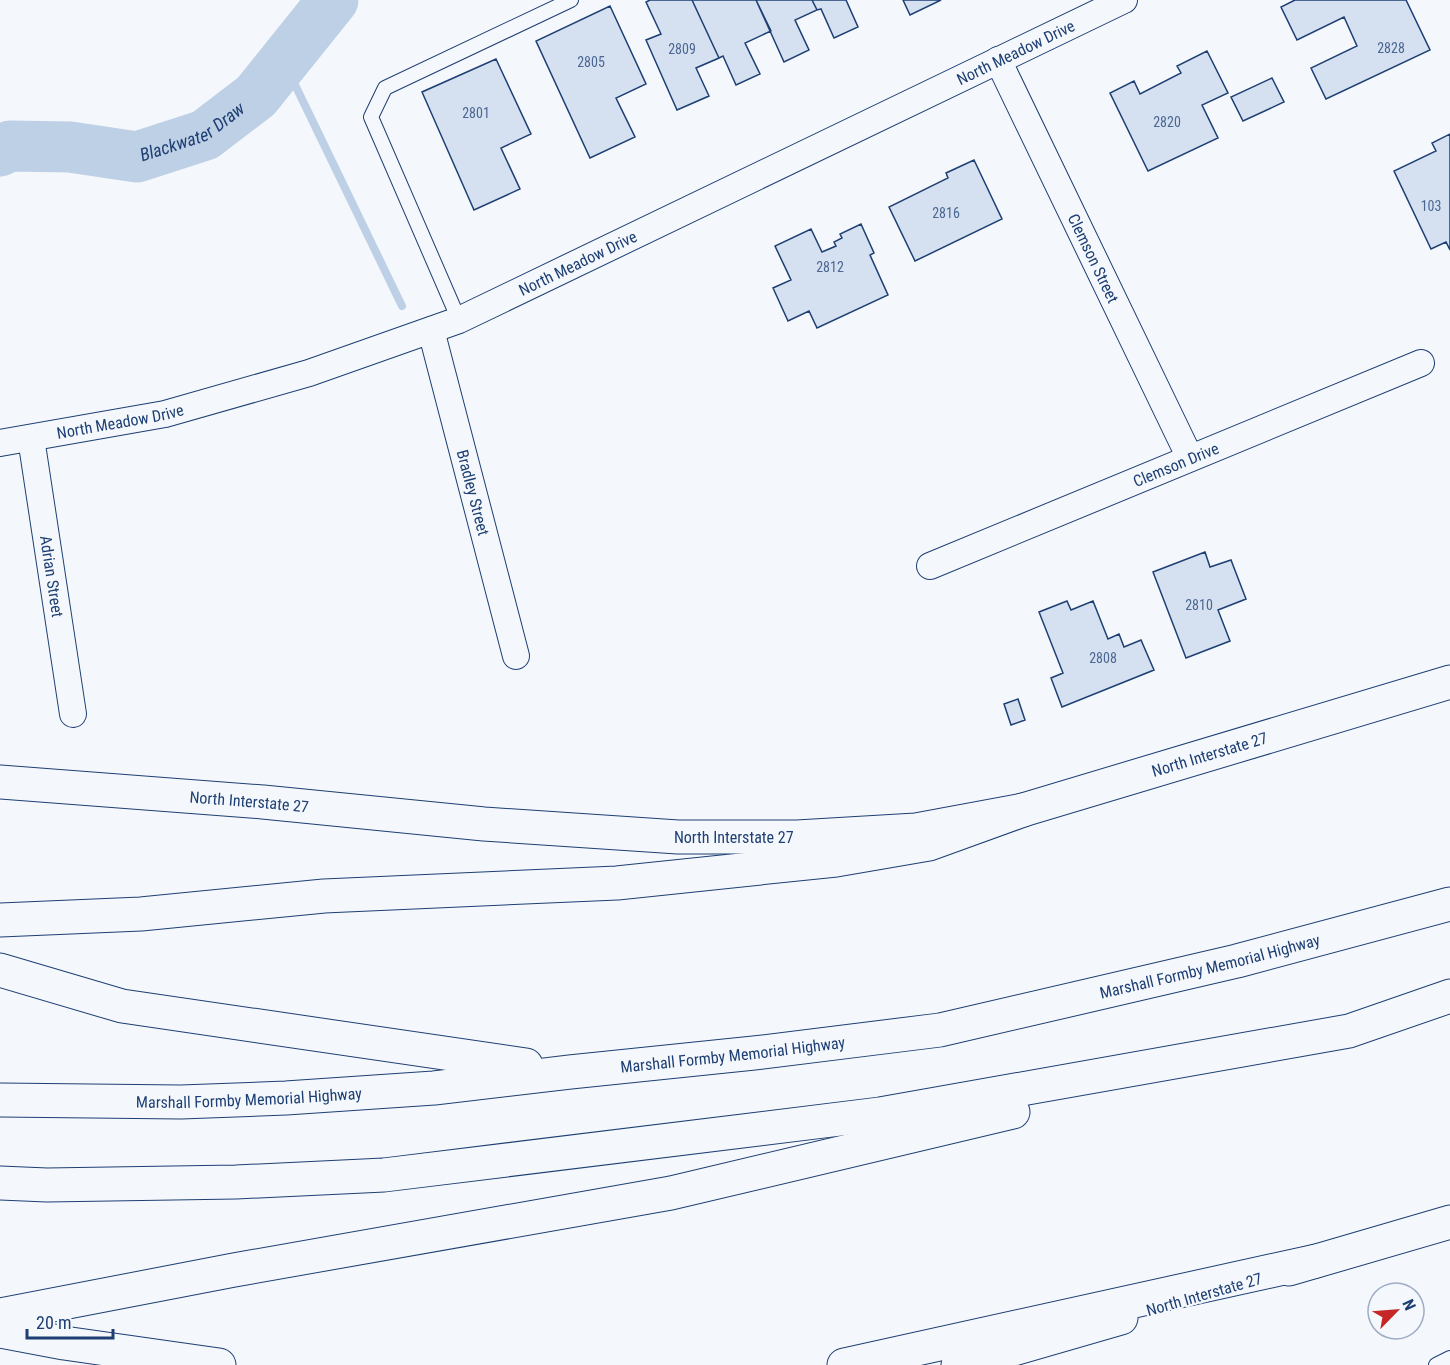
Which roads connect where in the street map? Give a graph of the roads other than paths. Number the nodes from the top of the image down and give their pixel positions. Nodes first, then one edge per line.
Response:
1 (571, 0) edge
2 (1124, 0) edge
3 (998, 60) junction
4 (459, 320) junction
5 (431, 330) junction
6 (1421, 363) dead end
7 (32, 438) junction
8 (0, 443) edge
9 (1190, 458) junction
10 (930, 566) dead end
11 (516, 656) dead end
12 (1450, 682) edge
13 (73, 714) dead end
14 (0, 782) edge
15 (1023, 810) junction
16 (1450, 904) edge
17 (0, 920) edge
18 (0, 970) edge
19 (1450, 996) edge
20 (1349, 1031) junction
21 (570, 1072) junction
22 (0, 1101) edge
23 (0, 1184) edge
24 (1446, 1227) edge
25 (1316, 1261) junction
26 (0, 1315) edge
27 (0, 1331) edge
28 (1450, 1358) edge
29 (219, 1365) edge
30 (843, 1365) edge
31 (958, 1365) edge
32 (1436, 1365) edge

1 - 4 lane
2 - 3 street, North Meadow Drive
3 - 4 street, North Meadow Drive
3 - 9 street, Clemson Street
4 - 5 street, North Meadow Drive
5 - 7 street, North Meadow Drive
5 - 11 street, Bradley Street
6 - 9 street, Clemson Drive
7 - 8 street, North Meadow Drive
7 - 13 street, Adrian Street
9 - 10 street, Clemson Drive
12 - 15 main road, North Interstate 27
14 - 15 main road, North Interstate 27
15 - 17 main road
16 - 21 main road, Marshall Formby Memorial Highway
18 - 21 main road
19 - 20 main road
20 - 23 main road
20 - 26 main road
21 - 22 main road, Marshall Formby Memorial Highway
24 - 25 main road, North Interstate 27
25 - 30 main road
25 - 31 main road, North Interstate 27
27 - 29 main road
28 - 32 lane

